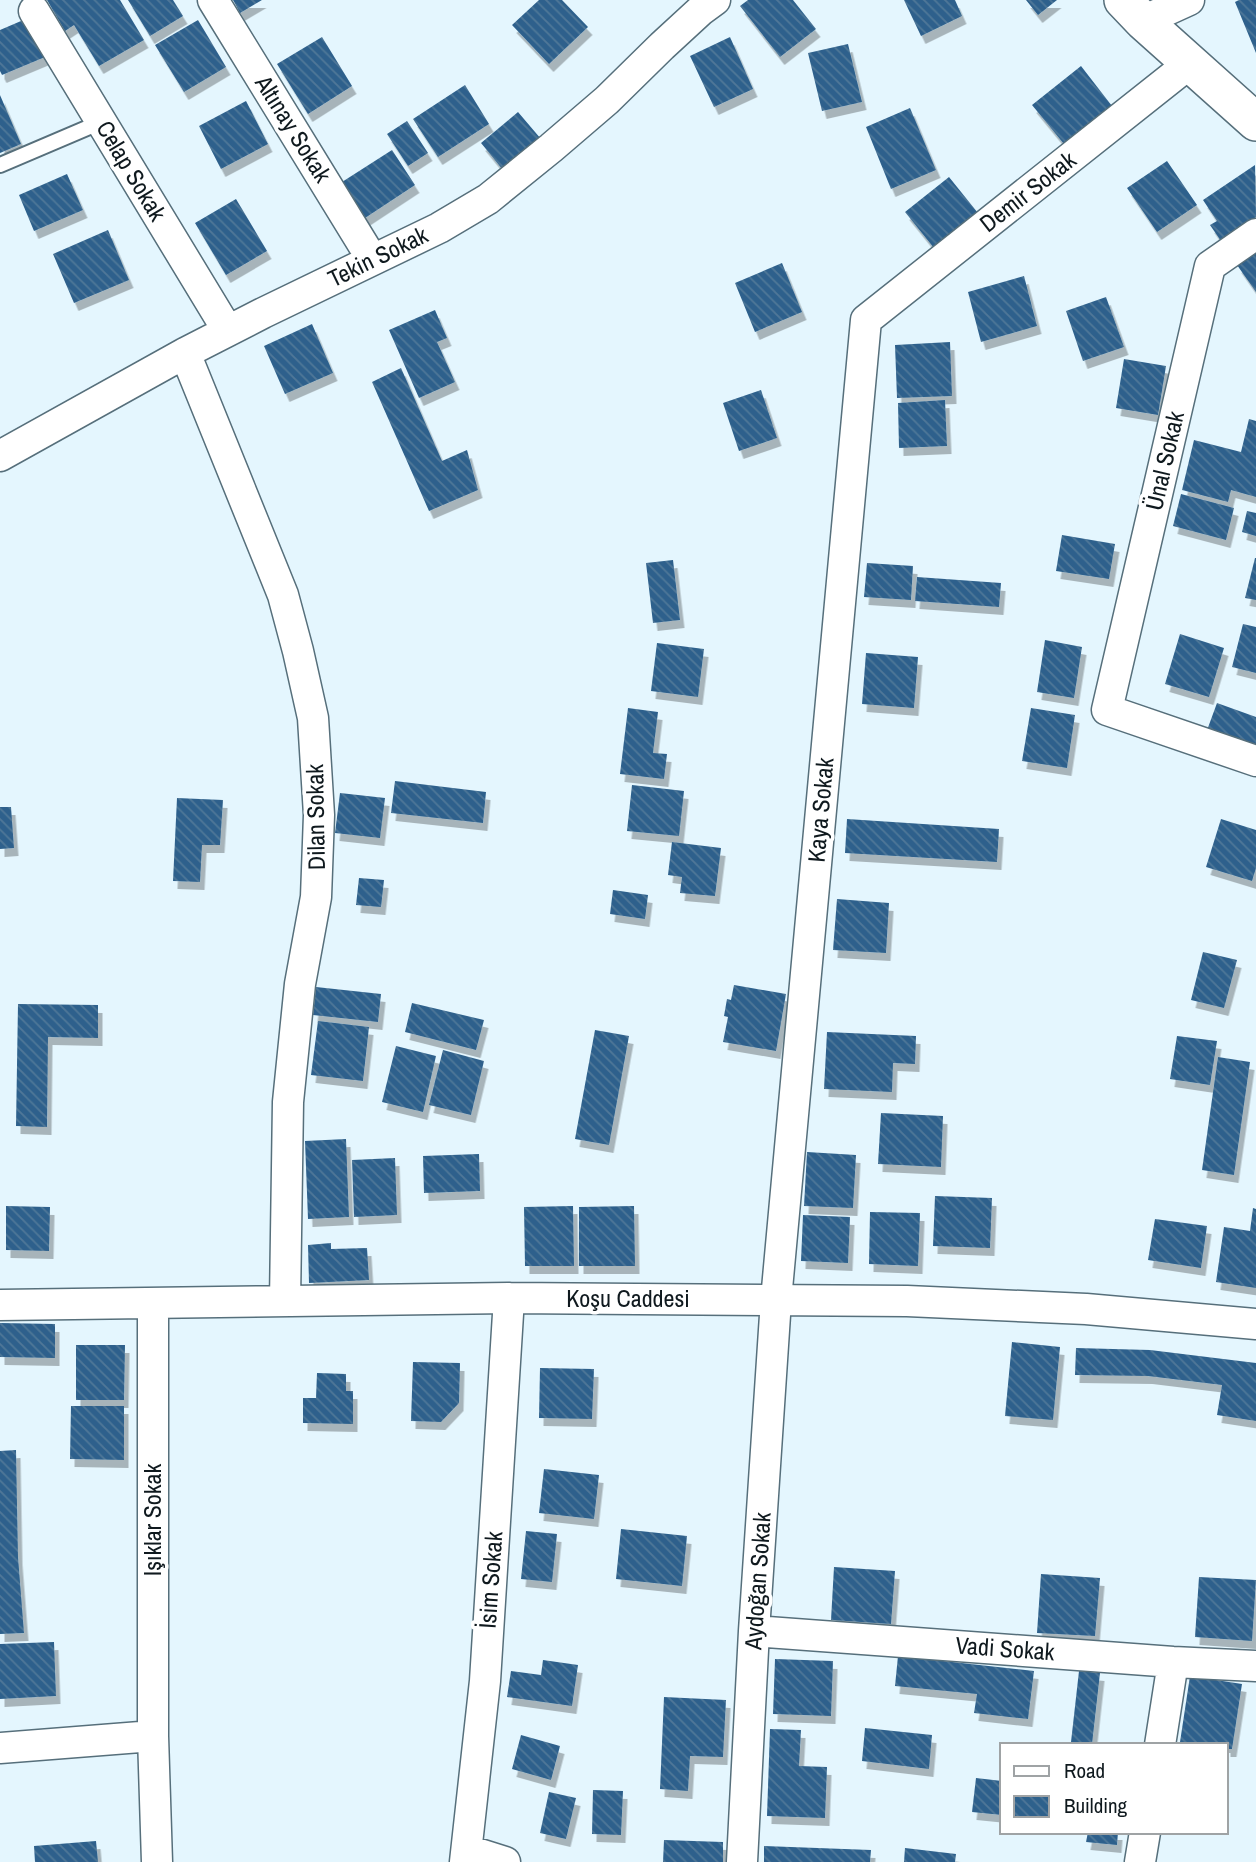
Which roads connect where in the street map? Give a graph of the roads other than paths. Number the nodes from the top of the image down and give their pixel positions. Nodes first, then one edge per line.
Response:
1 (213, 0) edge
2 (715, 0) edge
3 (1189, 0) edge
4 (34, 11) dead end
5 (1133, 11) edge
6 (1190, 63) junction
7 (101, 121) junction
8 (1256, 122) edge
9 (0, 165) edge
10 (1256, 234) edge
11 (372, 259) junction
12 (866, 320) joint
13 (229, 331) junction
14 (185, 354) junction
15 (0, 456) edge
16 (1256, 761) edge
17 (509, 1298) junction
18 (776, 1300) junction
19 (285, 1301) junction
20 (153, 1303) junction
21 (0, 1306) edge
22 (1256, 1324) edge
23 (754, 1631) junction
24 (1173, 1662) junction
25 (1256, 1666) edge
26 (153, 1737) junction
27 (1160, 1743) edge
28 (0, 1748) edge
29 (1145, 1834) edge
30 (466, 1856) edge
31 (157, 1862) edge
32 (505, 1862) edge
33 (743, 1862) edge
34 (1140, 1862) edge

1 - 11 street, Altınay Sokak
2 - 11 street, Tekin Sokak
3 - 5 street
4 - 7 street, Celap Sokak
5 - 6 street
6 - 8 street
6 - 12 street, Demir Sokak
7 - 9 lane
7 - 13 street, Celap Sokak
10 - 16 street, Ünal Sokak
11 - 13 street, Tekin Sokak
12 - 18 street, Kaya Sokak
13 - 14 street, Tekin Sokak
14 - 15 street, Tekin Sokak
14 - 19 street, Dilan Sokak
17 - 18 street, Koşu Caddesi
17 - 19 street, Koşu Caddesi
17 - 30 street, İsim Sokak
18 - 22 street, Koşu Caddesi
18 - 23 street, Aydoğan Sokak
19 - 20 street, Koşu Caddesi
20 - 21 street, Koşu Caddesi
20 - 26 street, Işıklar Sokak
23 - 24 street, Vadi Sokak
23 - 33 street, Aydoğan Sokak
24 - 25 street, Vadi Sokak
24 - 27 street
26 - 28 street
26 - 31 street, Işıklar Sokak
29 - 34 street
30 - 32 street

